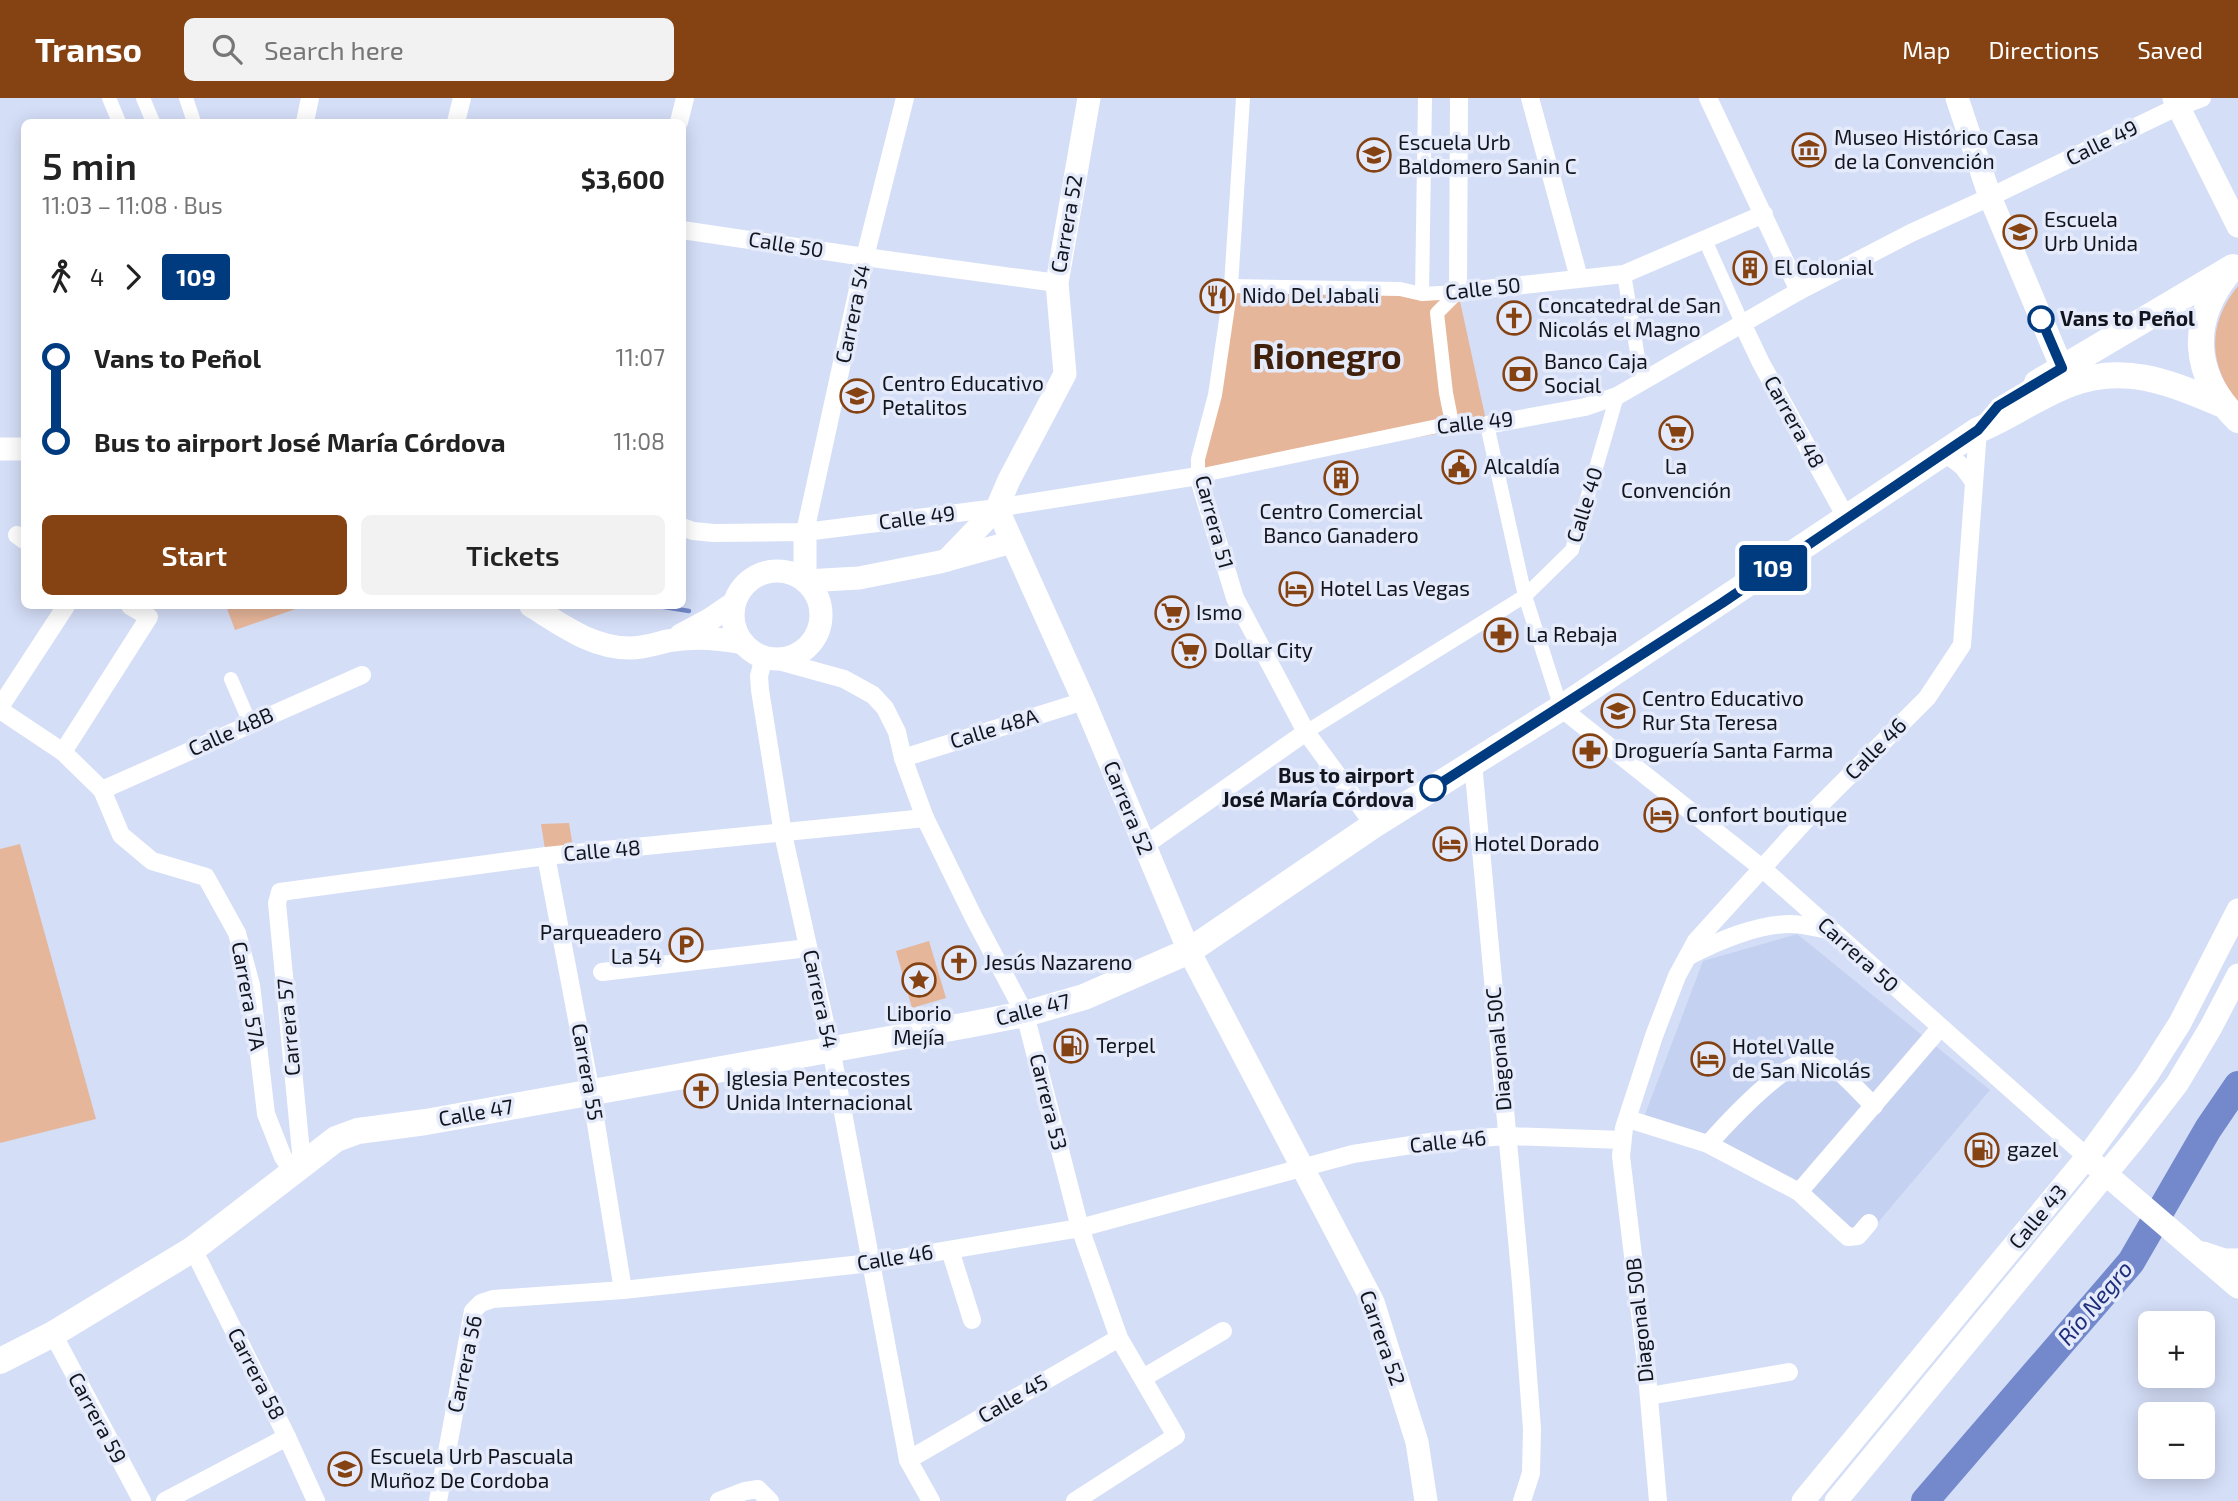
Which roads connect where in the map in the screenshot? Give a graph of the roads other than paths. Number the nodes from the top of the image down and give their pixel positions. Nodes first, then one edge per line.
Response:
1 (109, 98) edge
2 (143, 98) edge
3 (186, 98) edge
4 (310, 98) edge
5 (462, 98) edge
6 (685, 98) edge
7 (905, 98) edge
8 (1089, 98) edge
9 (1243, 98) edge
10 (1425, 98) edge
11 (1459, 98) edge
12 (1530, 98) edge
13 (1708, 98) edge
14 (1957, 98) edge
15 (2202, 98) edge
16 (2175, 102) edge
17 (118, 119) edge
18 (152, 119) edge
19 (193, 119) edge
20 (306, 119) edge
21 (457, 119) edge
22 (680, 119) edge
23 (1425, 165) junction
24 (1458, 167) junction
25 (1990, 197) junction
26 (1764, 214) junction
27 (2238, 226) edge
28 (686, 231) edge
29 (1704, 240) junction
30 (865, 257) junction
31 (2235, 265) edge
32 (1624, 274) junction
33 (1579, 278) junction
34 (1057, 283) junction
35 (1231, 286) junction
36 (1799, 291) junction
37 (1458, 292) junction
38 (1422, 294) junction
39 (1743, 324) junction
40 (2062, 368) junction
41 (2087, 378) junction
42 (1642, 382) junction
43 (1617, 396) junction
44 (2229, 412) edge
45 (1452, 423) junction
46 (1487, 425) junction
47 (1978, 430) junction
48 (0, 449) edge
49 (21, 449) edge
50 (1944, 452) junction
51 (1198, 476) junction
52 (1974, 482) junction
53 (997, 508) junction
54 (1847, 519) junction
55 (686, 528) edge
56 (805, 531) junction
57 (1012, 542) junction
58 (947, 560) junction
59 (795, 576) junction
60 (859, 578) junction
61 (1525, 596) junction
62 (734, 603) junction
63 (64, 609) edge
64 (135, 609) edge
65 (536, 609) edge
66 (821, 609) junction
67 (669, 641) junction
68 (743, 643) junction
69 (766, 657) junction
70 (362, 675) dead end
71 (231, 679) dead end
72 (1084, 701) junction
73 (0, 708) edge
74 (1562, 708) junction
75 (250, 723) junction
76 (1306, 732) junction
77 (63, 752) junction
78 (903, 758) junction
79 (1473, 763) junction
80 (102, 790) junction
81 (925, 818) junction
82 (1374, 825) junction
83 (783, 834) junction
84 (1144, 846) junction
85 (546, 856) junction
86 (1763, 869) junction
87 (280, 892) joint
88 (2238, 910) edge
89 (1830, 930) junction
90 (808, 948) junction
91 (1189, 951) junction
92 (1686, 957) junction
93 (602, 972) dead end
94 (2238, 975) edge
95 (1025, 1014) junction
96 (1940, 1028) junction
97 (831, 1049) junction
98 (591, 1093) junction
99 (1874, 1106) junction
100 (1628, 1119) junction
101 (1508, 1136) junction
102 (1622, 1140) junction
103 (1708, 1144) junction
104 (2087, 1157) junction
105 (298, 1161) junction
106 (1303, 1167) junction
107 (2106, 1174) junction
108 (1799, 1192) junction
109 (1869, 1223) dead end
110 (1080, 1228) junction
111 (2194, 1247) junction
112 (193, 1249) junction
113 (950, 1250) junction
114 (2238, 1260) edge
115 (871, 1263) junction
116 (2238, 1286) edge
117 (624, 1290) junction
118 (514, 1297) joint
119 (972, 1320) dead end
120 (1223, 1331) dead end
121 (53, 1334) junction
122 (1119, 1338) junction
123 (0, 1361) edge
124 (1789, 1372) dead end
125 (1143, 1378) junction
126 (1648, 1396) junction
127 (287, 1437) junction
128 (908, 1460) junction
129 (142, 1501) edge
130 (165, 1501) edge
131 (316, 1501) edge
132 (438, 1501) edge
133 (719, 1501) edge
134 (770, 1501) edge
135 (931, 1501) edge
136 (1075, 1501) edge
137 (1426, 1501) edge
138 (1522, 1501) edge
139 (1658, 1501) edge
140 (1803, 1501) edge
141 (1836, 1501) edge

1 - 17 street
2 - 18 street
3 - 19 street
4 - 20 street
5 - 21 street
6 - 22 street
7 - 30 street, Carrera 54
8 - 34 street, Carrera 52
9 - 35 street, Carrera 51
10 - 23 street
11 - 24 street
12 - 33 street
13 - 26 street
14 - 25 street
15 - 16 street, Calle 49
16 - 25 street, Calle 49
16 - 27 street
23 - 24 street
23 - 38 street
24 - 37 street
25 - 36 street, Calle 49
25 - 40 street
26 - 29 street, Calle 50
26 - 36 street
28 - 30 street, Calle 50
29 - 32 street, Calle 50
29 - 39 street
30 - 34 street, Calle 50
30 - 56 street, Carrera 54
31 - 40 main road, Calle 47
31 - 44 main road
32 - 33 street, Calle 50
32 - 42 street
33 - 37 street, Calle 50
34 - 53 street, Carrera 52
35 - 38 street, Calle 50
35 - 51 street, Carrera 51
36 - 39 street, Calle 49
37 - 38 street, Calle 50
37 - 45 street
39 - 42 street, Calle 49
39 - 54 street, Carrera 48
40 - 41 main road
40 - 47 main road, Calle 47
41 - 44 main road, Calle 47
41 - 47 main road, Calle 47
42 - 43 street, Calle 49
43 - 46 street, Calle 49
43 - 61 street, Calle 40
45 - 46 street, Calle 49
45 - 51 street, Calle 49
46 - 61 street
47 - 50 main road, Calle 47
47 - 52 street, Calle 46
48 - 49 street
50 - 52 street
50 - 54 main road, Calle 47
51 - 53 street, Calle 49
51 - 76 street, Carrera 51
52 - 86 street, Calle 46
53 - 56 street, Calle 49
53 - 57 street, Carrera 52
53 - 58 street
54 - 74 main road, Calle 47
55 - 56 street, Calle 49
56 - 59 street, Carrera 54
57 - 58 street
57 - 72 street, Carrera 52
58 - 60 street
59 - 60 street
59 - 62 street
59 - 66 street
60 - 66 street
61 - 74 street
61 - 76 street
62 - 67 street
62 - 68 street
63 - 73 street
64 - 77 street
65 - 67 street
66 - 69 street
67 - 68 street
68 - 69 street
69 - 78 street, Carrera 53
69 - 83 street, Carrera 54
70 - 75 street, Calle 48B
71 - 75 street
72 - 78 street, Calle 48A
72 - 84 street, Carrera 52
73 - 77 street
74 - 79 main road, Calle 47
74 - 86 street, Carrera 50
75 - 80 street, Calle 48B
76 - 82 street, Carrera 51
76 - 84 street
77 - 80 street, Carrera 57A
78 - 81 street, Carrera 53
79 - 82 main road, Calle 47
79 - 101 street, Diagonal 50C
80 - 105 street, Carrera 57A
81 - 83 street, Calle 48
81 - 95 street, Carrera 53
82 - 91 main road, Calle 47
83 - 85 street, Calle 48
83 - 90 street, Carrera 54
84 - 91 street, Carrera 52
85 - 87 street, Calle 48
85 - 98 street, Carrera 55
86 - 89 street, Carrera 50
86 - 92 street, Calle 46
87 - 105 street, Carrera 57
88 - 104 street, Calle 43
89 - 92 street
89 - 96 street, Carrera 50
90 - 93 street
90 - 97 street, Carrera 54
91 - 95 main road, Calle 47
91 - 106 street, Carrera 52
92 - 100 street, Calle 46
94 - 107 street, Calle 43
95 - 97 main road, Calle 47
95 - 110 street, Carrera 53
96 - 99 street
96 - 104 street, Carrera 50
97 - 98 main road, Calle 47
97 - 115 street, Carrera 54
98 - 105 main road, Calle 47
98 - 117 street, Carrera 55
99 - 103 street
99 - 108 street
100 - 102 street, Calle 46
100 - 103 street
101 - 102 street, Calle 46
101 - 106 street, Calle 46
101 - 138 street, Diagonal 50C
102 - 126 street, Diagonal 50B
103 - 108 street
104 - 107 street, Carrera 50
104 - 140 street, Calle 43
105 - 112 main road, Calle 47
106 - 110 street, Calle 46
106 - 137 street, Carrera 52
107 - 111 street, Carrera 50
107 - 141 street, Calle 43
108 - 109 street
110 - 113 street, Calle 46
110 - 122 street, Carrera 53
111 - 114 street
111 - 116 street, Carrera 50
112 - 121 main road, Calle 47
112 - 127 street, Carrera 58
113 - 115 street, Calle 46
113 - 119 street
115 - 117 street, Calle 46
115 - 128 street, Carrera 54
117 - 118 street, Calle 46
118 - 132 street, Carrera 56
120 - 125 street
121 - 123 main road, Calle 47
121 - 129 street, Carrera 59
122 - 125 street, Carrera 53
122 - 128 street, Calle 45
124 - 126 street
125 - 136 street, Carrera 53
126 - 139 street, Diagonal 50B
127 - 130 street
127 - 131 street, Carrera 58
128 - 135 street, Carrera 54
133 - 134 street

